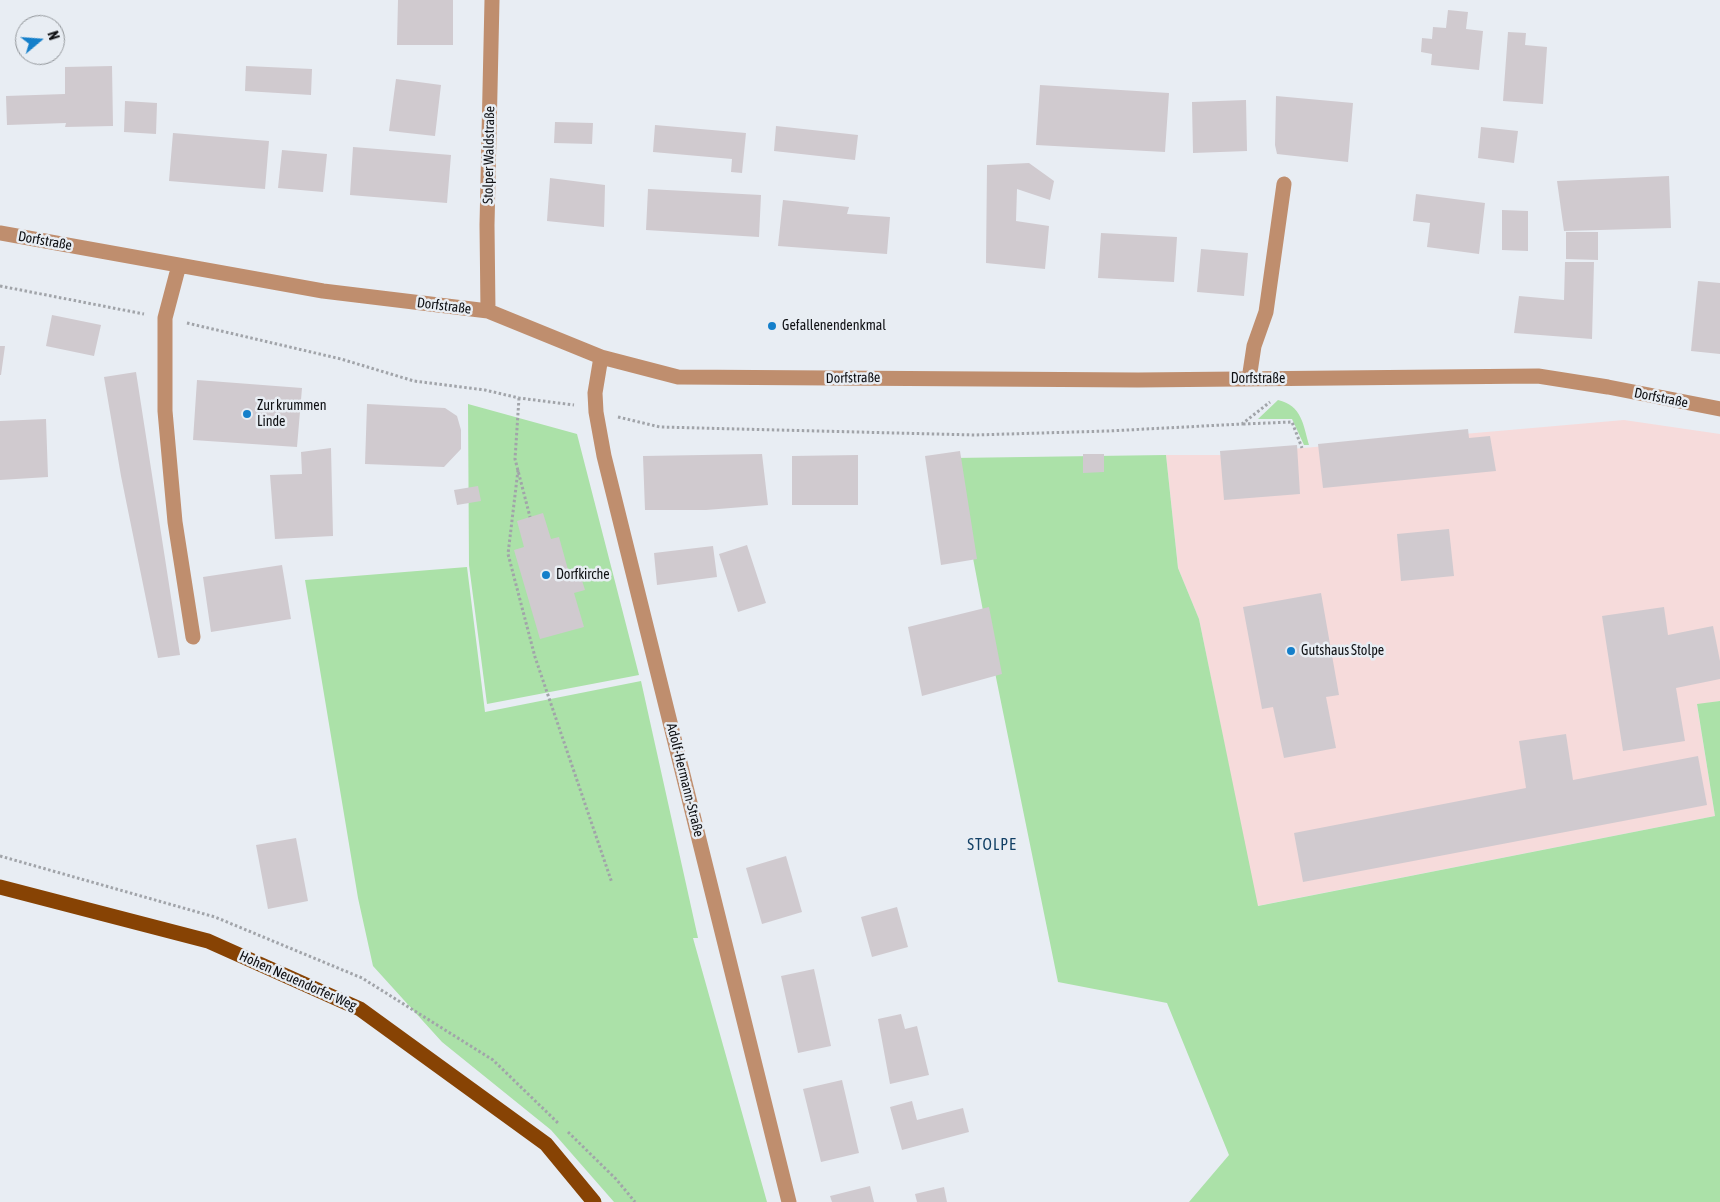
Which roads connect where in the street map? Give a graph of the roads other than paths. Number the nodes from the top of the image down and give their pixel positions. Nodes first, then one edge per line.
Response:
1 (492, 0) edge
2 (1284, 184) dead end
3 (0, 233) edge
4 (179, 265) junction
5 (488, 311) junction
6 (601, 357) junction
7 (1249, 379) junction
8 (1720, 409) edge
9 (193, 637) dead end
10 (0, 887) edge
11 (594, 1202) edge
12 (789, 1202) edge

1 - 5 street, Stolper Waldstraße
2 - 7 street
3 - 4 street, Dorfstraße
4 - 5 street, Dorfstraße
4 - 9 street
5 - 6 street, Dorfstraße
6 - 7 street, Dorfstraße
6 - 12 street, Adolf-Hermann-Straße
7 - 8 street, Dorfstraße
10 - 11 main road, Hohen Neuendorfer Weg

